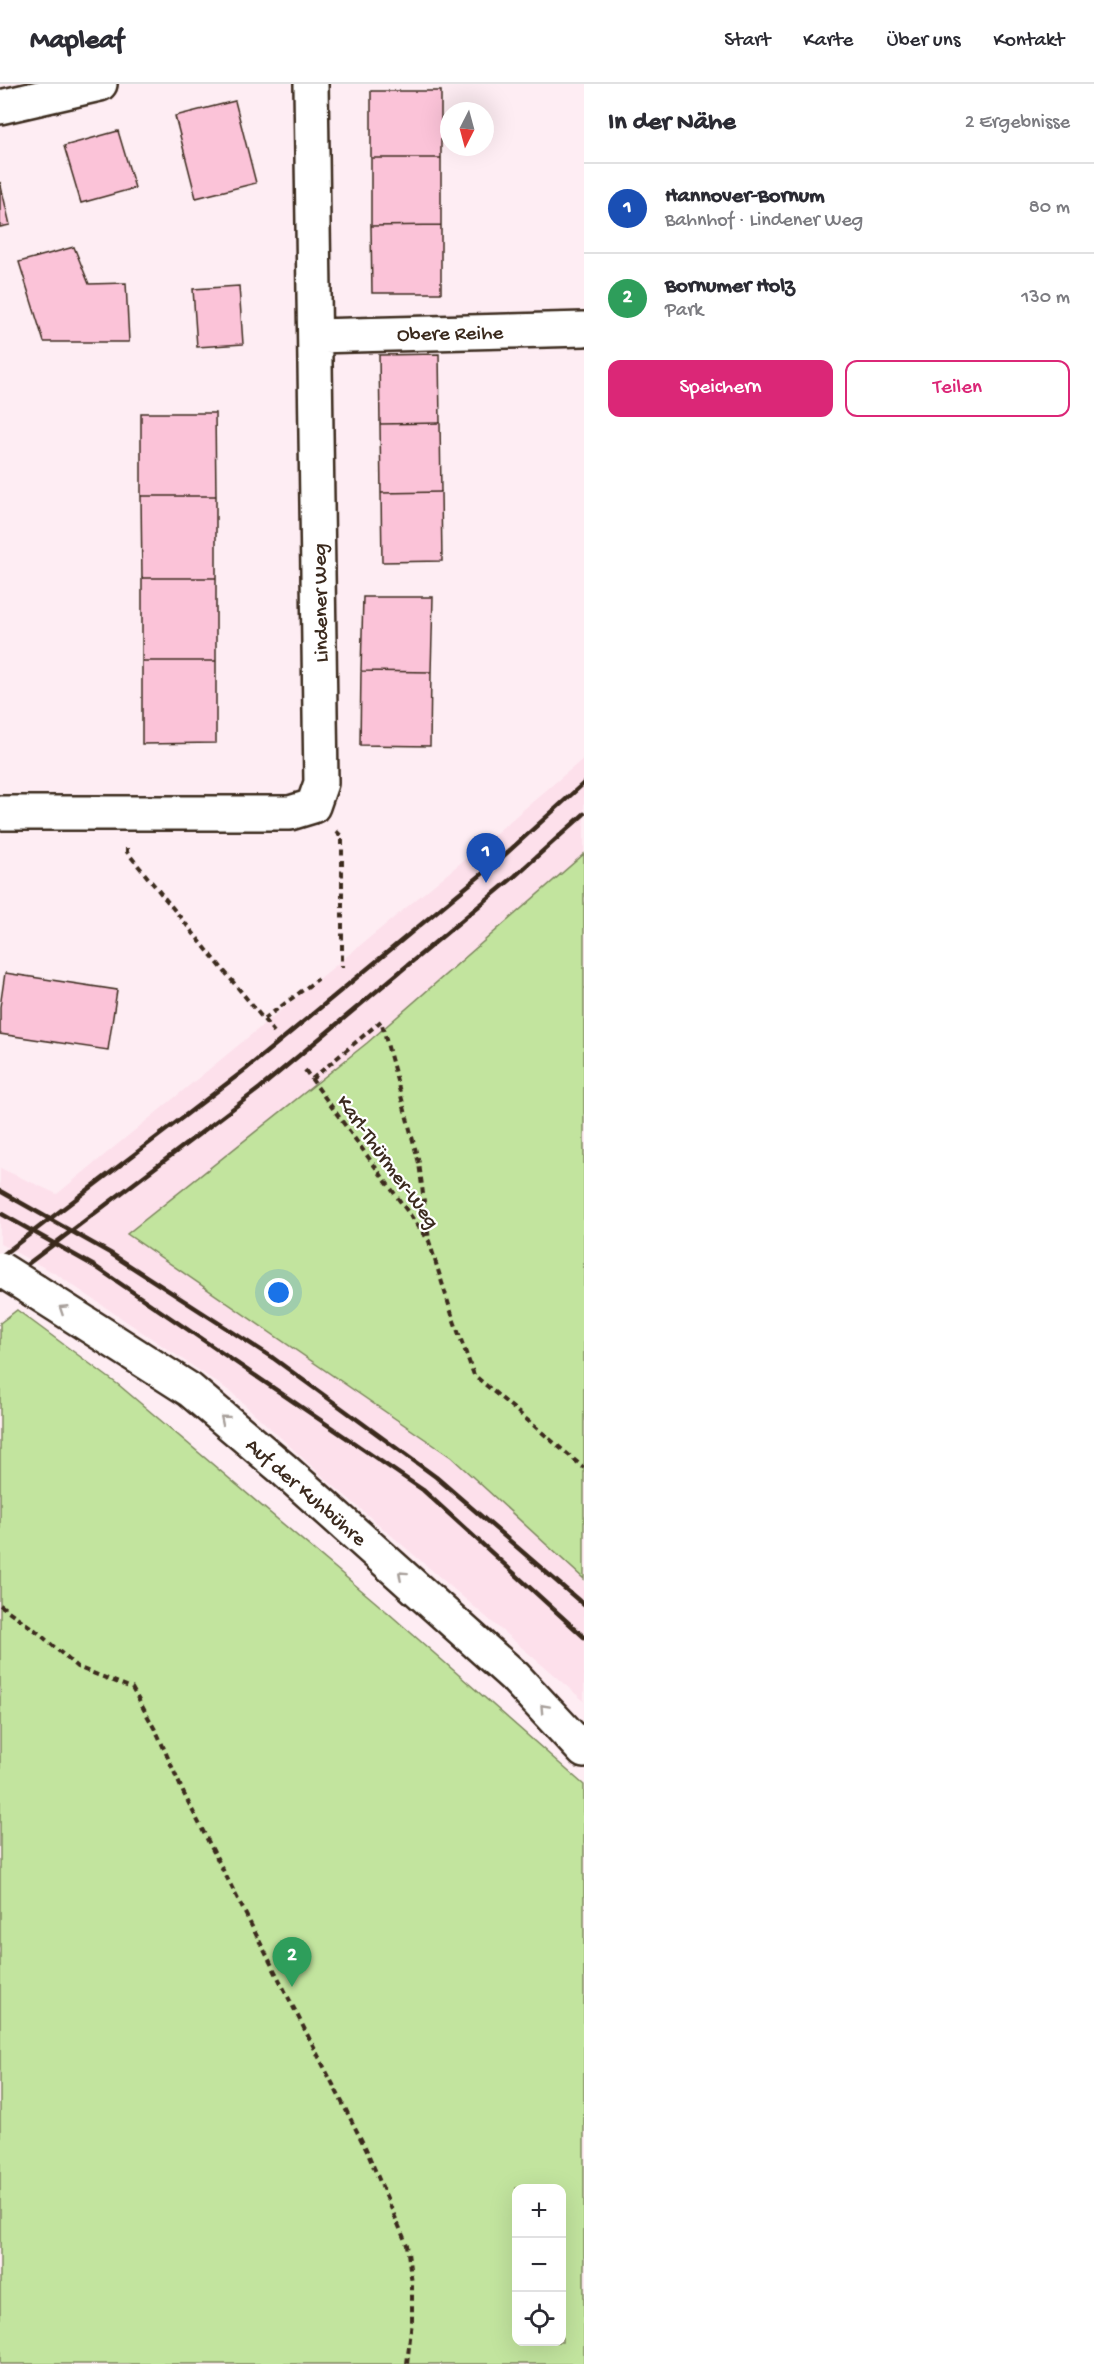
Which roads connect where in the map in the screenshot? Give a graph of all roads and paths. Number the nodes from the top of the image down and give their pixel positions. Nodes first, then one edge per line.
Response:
1 (100, 84) edge
2 (311, 84) edge
3 (0, 106) edge
4 (584, 329) edge
5 (315, 336) junction
6 (313, 806) junction
7 (127, 812) junction
8 (0, 813) edge
9 (342, 967) dead end
10 (318, 979) dead end
11 (264, 1019) junction
12 (274, 1032) dead end
13 (305, 1070) dead end
14 (312, 1079) junction
15 (429, 1241) junction
16 (0, 1269) edge
17 (584, 1468) edge
18 (0, 1605) edge
19 (584, 1751) edge
20 (407, 2364) edge

1 - 3 street
2 - 5 street, Lindener Weg
4 - 5 street, Obere Reihe
5 - 6 street, Lindener Weg
6 - 7 street
6 - 9 path
7 - 8 street
7 - 11 path
10 - 11 path
11 - 12 path
13 - 14 path, Karl-Thürmer-Weg
14 - 15 path, Karl-Thürmer-Weg
14 - 15 path
15 - 17 path, Karl-Thürmer-Weg
19 -> 16 street, Auf der Kuhbühre, bridge
18 - 20 path

